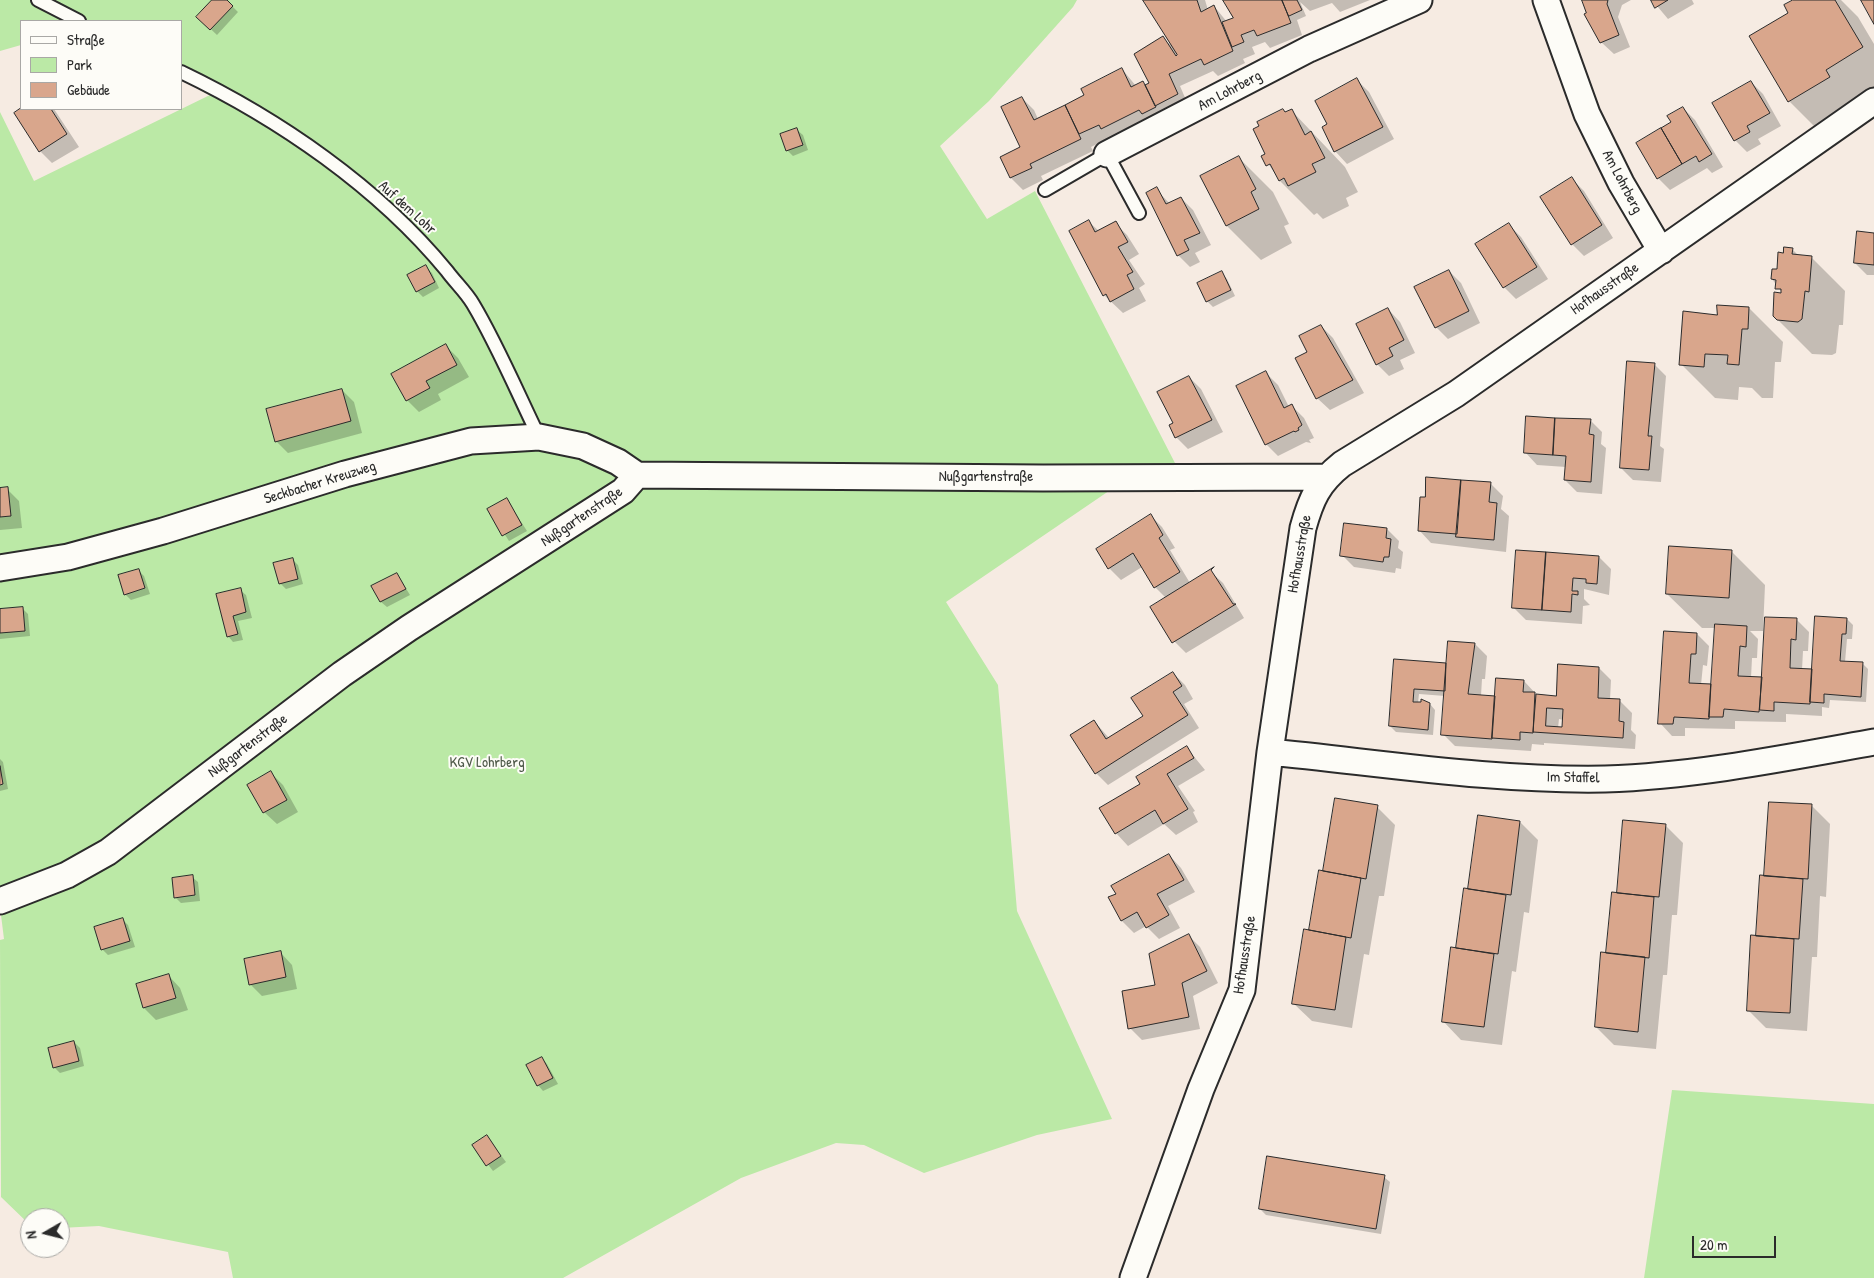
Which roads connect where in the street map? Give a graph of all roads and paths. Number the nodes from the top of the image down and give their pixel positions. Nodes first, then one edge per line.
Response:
1 (38, 0) edge
2 (1419, 0) edge
3 (1546, 0) edge
4 (77, 20) edge
5 (182, 72) edge
6 (1874, 101) edge
7 (1107, 154) junction
8 (1045, 190) dead end
9 (1139, 213) dead end
10 (1660, 251) junction
11 (538, 437) junction
12 (636, 474) junction
13 (1326, 477) junction
14 (0, 568) edge
15 (1874, 742) edge
16 (1270, 752) junction
17 (0, 901) edge
18 (1133, 1278) edge

1 - 4 lane
2 - 7 street, Am Lohrberg
3 - 10 street, Am Lohrberg
5 - 11 lane, Auf dem Lohr
6 - 10 street, Hofhausstraße
7 - 8 lane, Am Lohrberg
7 - 9 lane
10 - 13 street, Hofhausstraße
11 - 12 street, Seckbacher Kreuzweg
11 - 14 street, Seckbacher Kreuzweg
12 - 13 street, Nußgartenstraße
12 - 17 street, Nußgartenstraße
13 - 16 street, Hofhausstraße
15 - 16 street, Im Staffel
16 - 18 street, Hofhausstraße

